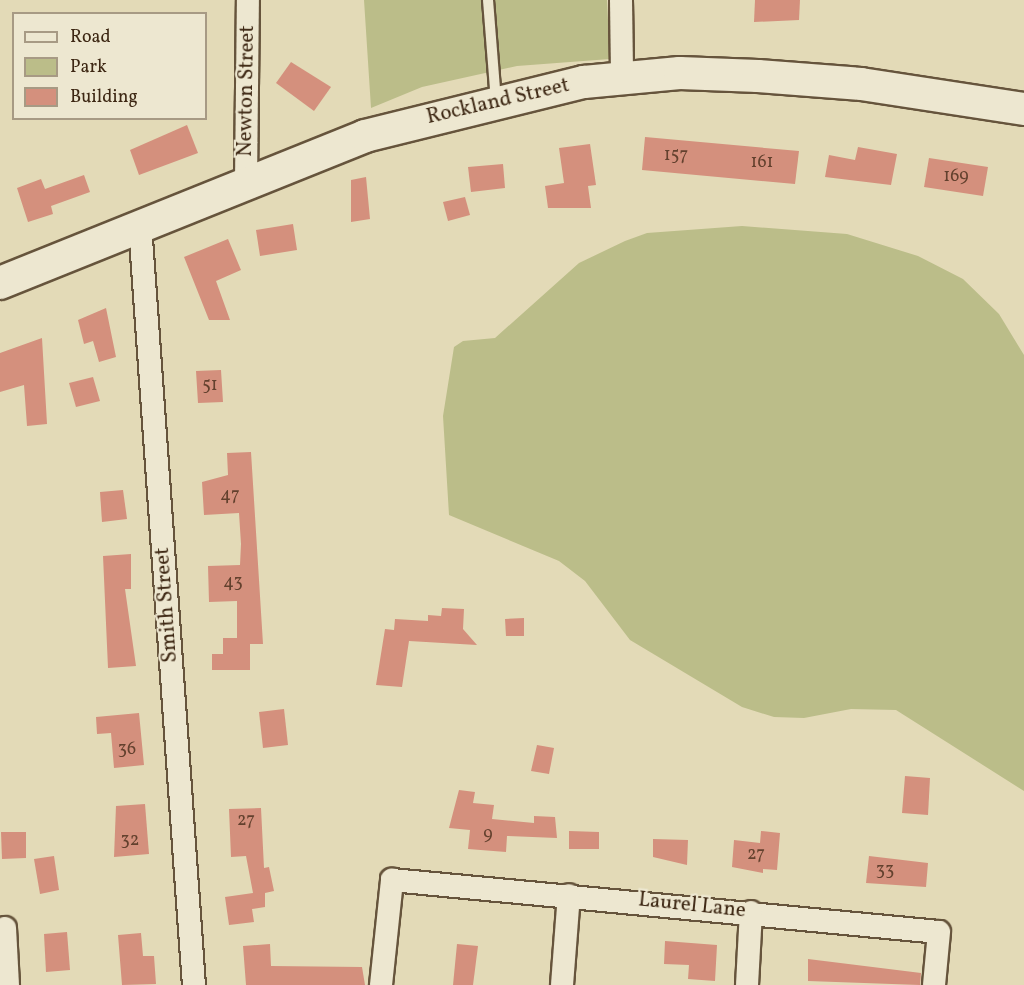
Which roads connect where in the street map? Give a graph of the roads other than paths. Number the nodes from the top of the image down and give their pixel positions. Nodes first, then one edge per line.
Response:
1 (248, 0) edge
2 (488, 0) edge
3 (621, 0) edge
4 (622, 76) junction
5 (496, 102) junction
6 (1024, 109) edge
7 (246, 183) junction
8 (140, 225) junction
9 (0, 283) edge
10 (569, 895) junction
11 (751, 912) junction
12 (5, 928) dead end
13 (8, 985) edge
14 (194, 985) edge
15 (381, 985) edge
16 (562, 985) edge
17 (747, 985) edge
18 (934, 985) edge

1 - 7 street, Newton Street
2 - 5 lane
3 - 4 street
4 - 5 street, Rockland Street
4 - 6 street, Rockland Street
5 - 7 street, Rockland Street
7 - 8 street, Rockland Street
8 - 9 street, Rockland Street
8 - 14 street, Smith Street
10 - 11 street, Laurel Lane
10 - 15 street, Laurel Lane
10 - 16 street
11 - 17 street
11 - 18 street, Laurel Lane
12 - 13 street

